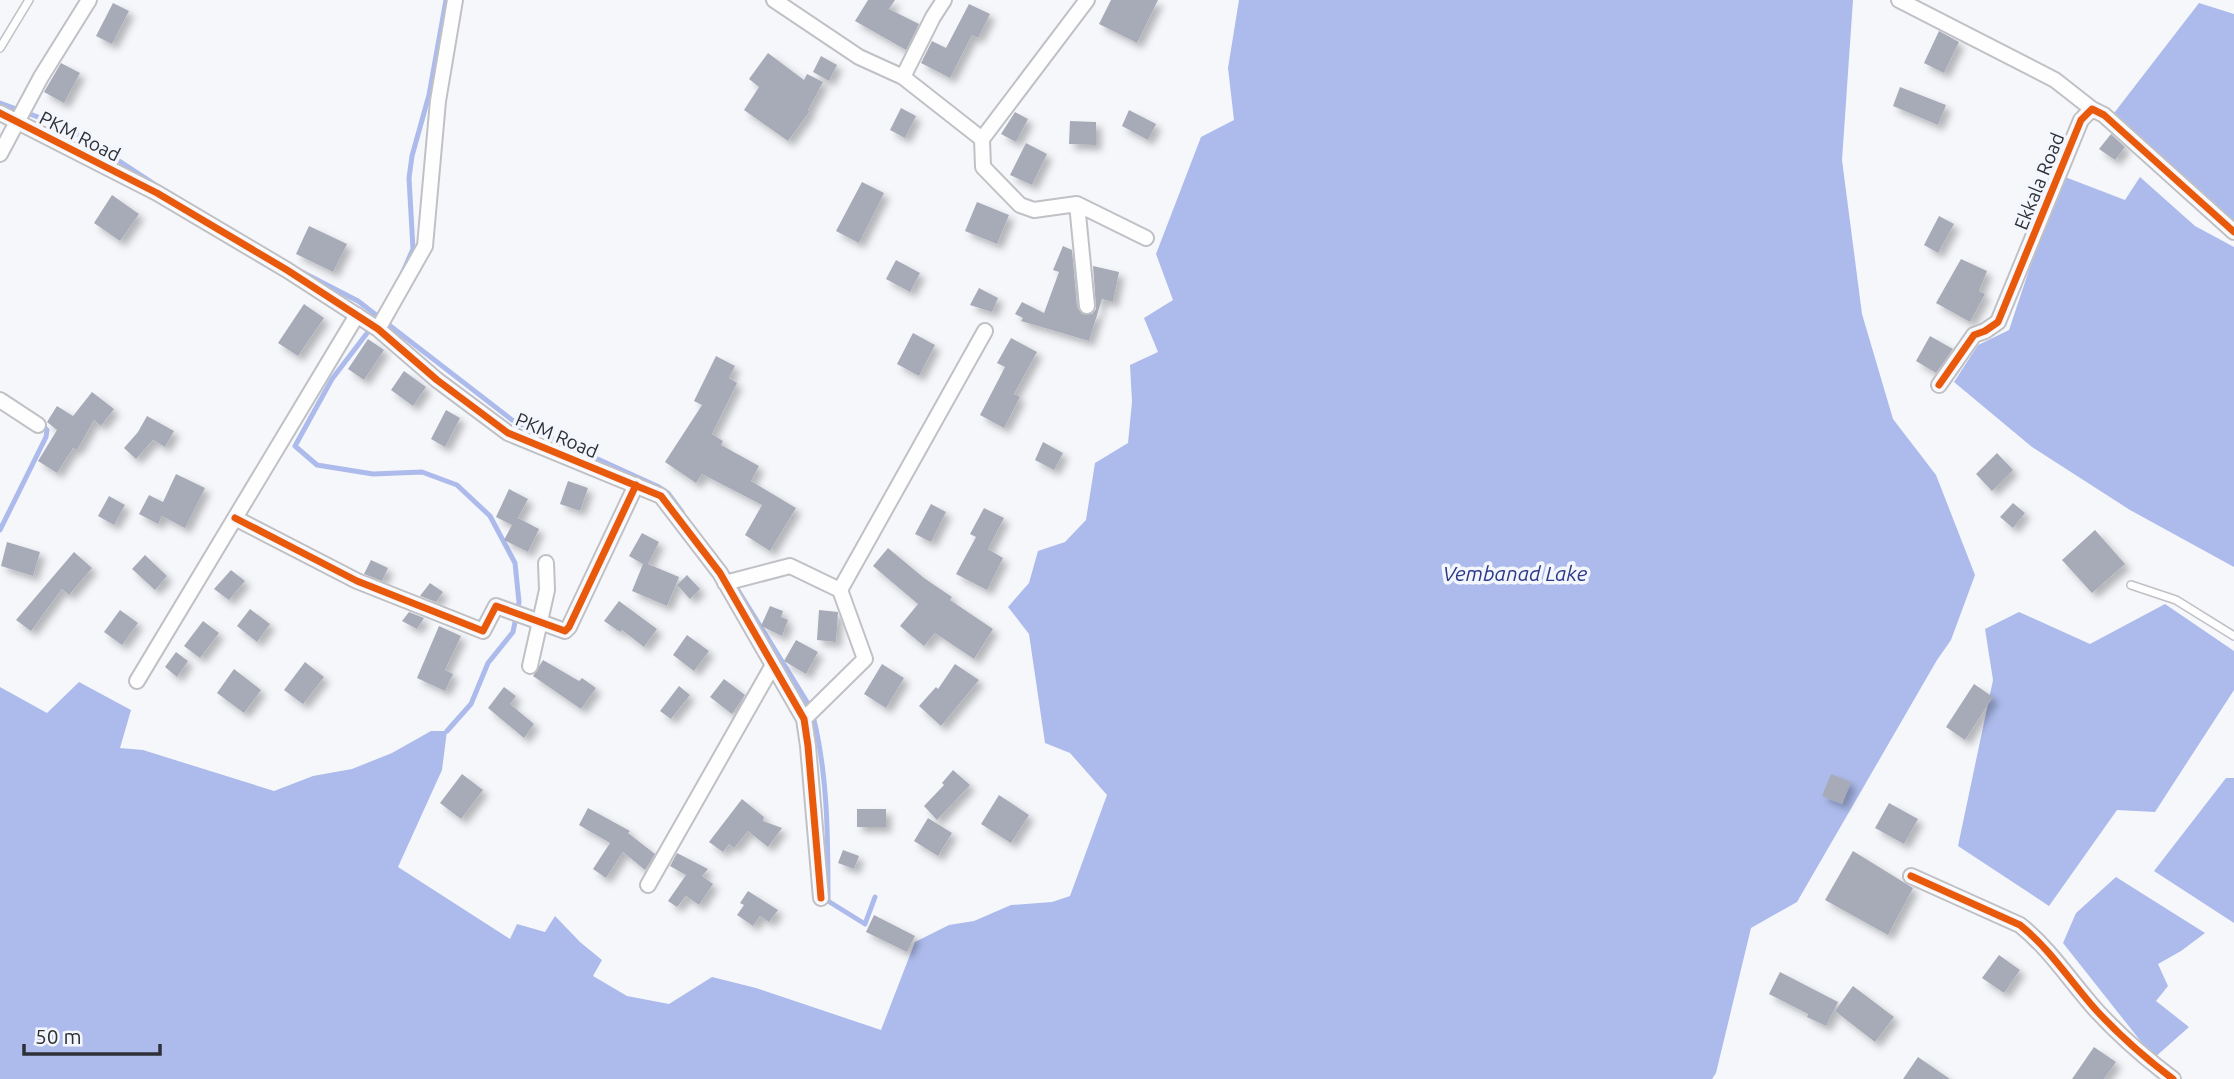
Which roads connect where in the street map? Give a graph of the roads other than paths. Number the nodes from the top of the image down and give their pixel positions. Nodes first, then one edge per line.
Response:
1 (29, 0) edge
2 (89, 0) edge
3 (455, 0) edge
4 (774, 0) edge
5 (944, 0) edge
6 (1087, 0) edge
7 (1899, 0) edge
8 (0, 48) edge
9 (903, 77) junction
10 (2092, 109) junction
11 (0, 113) edge
12 (19, 122) junction
13 (982, 139) junction
14 (0, 153) edge
15 (1077, 204) junction
16 (2234, 232) edge
17 (1146, 238) dead end
18 (1087, 306) dead end
19 (358, 316) junction
20 (378, 329) junction
21 (985, 331) dead end
22 (1939, 385) dead end
23 (0, 400) edge
24 (38, 425) dead end
25 (636, 485) junction
26 (235, 519) junction
27 (546, 563) dead end
28 (726, 583) junction
29 (2131, 585) dead end
30 (840, 590) junction
31 (541, 622) junction
32 (2234, 636) edge
33 (773, 665) junction
34 (530, 666) dead end
35 (137, 681) dead end
36 (804, 719) junction
37 (1911, 876) dead end
38 (648, 886) dead end
39 (821, 898) dead end
40 (2174, 1079) edge

1 - 8 lane
2 - 12 street
3 - 20 street
4 - 9 street
5 - 9 street
6 - 13 street
7 - 10 street
9 - 13 street
10 - 16 street
10 - 22 street, Ekkala Road
11 - 12 street, PKM Road
12 - 14 street
12 - 19 street, PKM Road
13 - 15 street
15 - 17 street
15 - 18 street
19 - 20 street, PKM Road
19 - 26 street
20 - 25 street, PKM Road
21 - 30 street
23 - 24 street
25 - 28 street, PKM Road
25 - 31 street
26 - 31 street
26 - 35 street
27 - 31 street
28 - 30 street
28 - 33 street, PKM Road
29 - 32 lane
30 - 36 street
31 - 34 street
33 - 36 street, PKM Road
33 - 38 street
36 - 39 street, PKM Road
37 - 40 street

